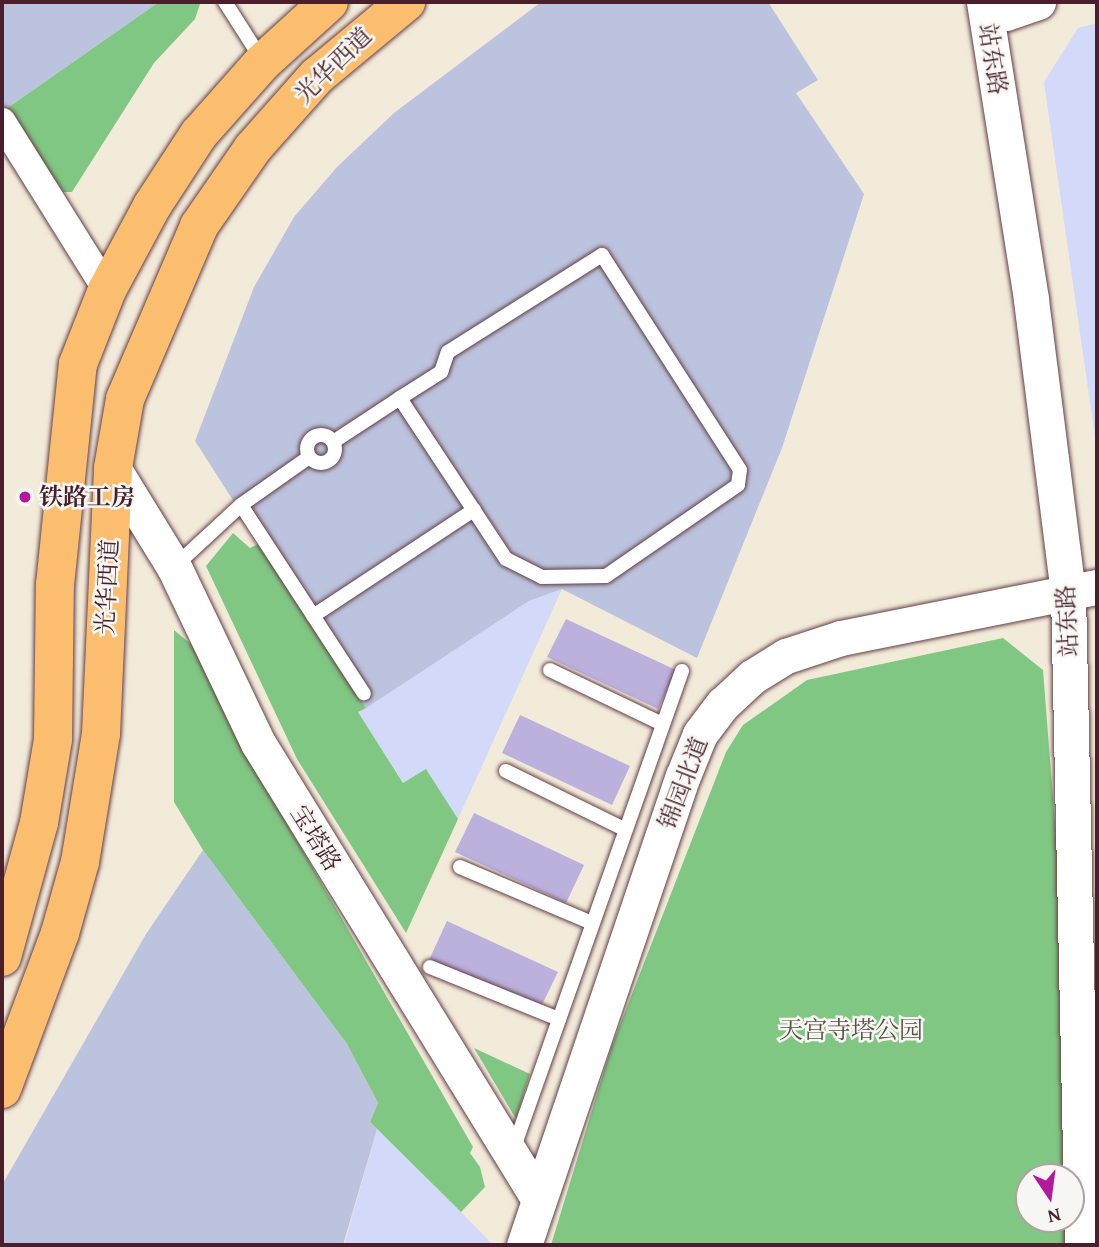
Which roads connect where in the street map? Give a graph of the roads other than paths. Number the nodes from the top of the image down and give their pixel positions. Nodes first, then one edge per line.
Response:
1 (225, 2) edge
2 (329, 2) edge
3 (406, 2) edge
4 (1038, 2) edge
5 (994, 6) edge
6 (263, 61) junction
7 (2, 122) edge
8 (10, 149) edge
9 (107, 290) junction
10 (400, 398) junction
11 (333, 442) junction
12 (309, 457) junction
13 (113, 468) junction
14 (241, 505) junction
15 (474, 510) junction
16 (174, 567) junction
17 (1085, 590) edge
18 (313, 616) junction
19 (550, 670) dead end
20 (682, 671) dead end
21 (363, 694) dead end
22 (662, 724) junction
23 (506, 771) dead end
24 (624, 830) junction
25 (460, 867) dead end
26 (592, 923) junction
27 (1097, 943) edge
28 (2, 957) edge
29 (430, 967) dead end
30 (559, 1019) junction
31 (2, 1089) edge
32 (511, 1155) junction
33 (538, 1198) junction
34 (524, 1245) edge
35 (1082, 1245) edge

1 - 6 lane
2 - 6 main road, 光华西道
3 - 13 main road, 光华西道
4 - 5 street
5 - 17 street, 站东路
6 - 9 main road, 光华西道
7 - 8 street
8 - 9 street
9 - 28 main road, 光华西道
10 - 11 lane
10 - 15 lane
10 - 15 lane
11 - 12 lane
11 - 12 lane
12 - 14 lane
13 - 16 street, 宝塔路
13 - 31 main road, 光华西道
14 - 16 lane
14 - 18 lane
15 - 18 lane
16 - 32 street, 宝塔路
17 - 27 street, 站东路
17 - 33 street, 锦园北道
17 - 35 street, 站东路
18 - 21 lane
19 - 22 lane
20 - 22 lane
22 - 24 lane
23 - 24 lane
24 - 26 lane
25 - 26 lane
26 - 30 lane
29 - 30 lane
30 - 32 lane
32 - 33 street, 宝塔路
33 - 34 street, 锦园北道

